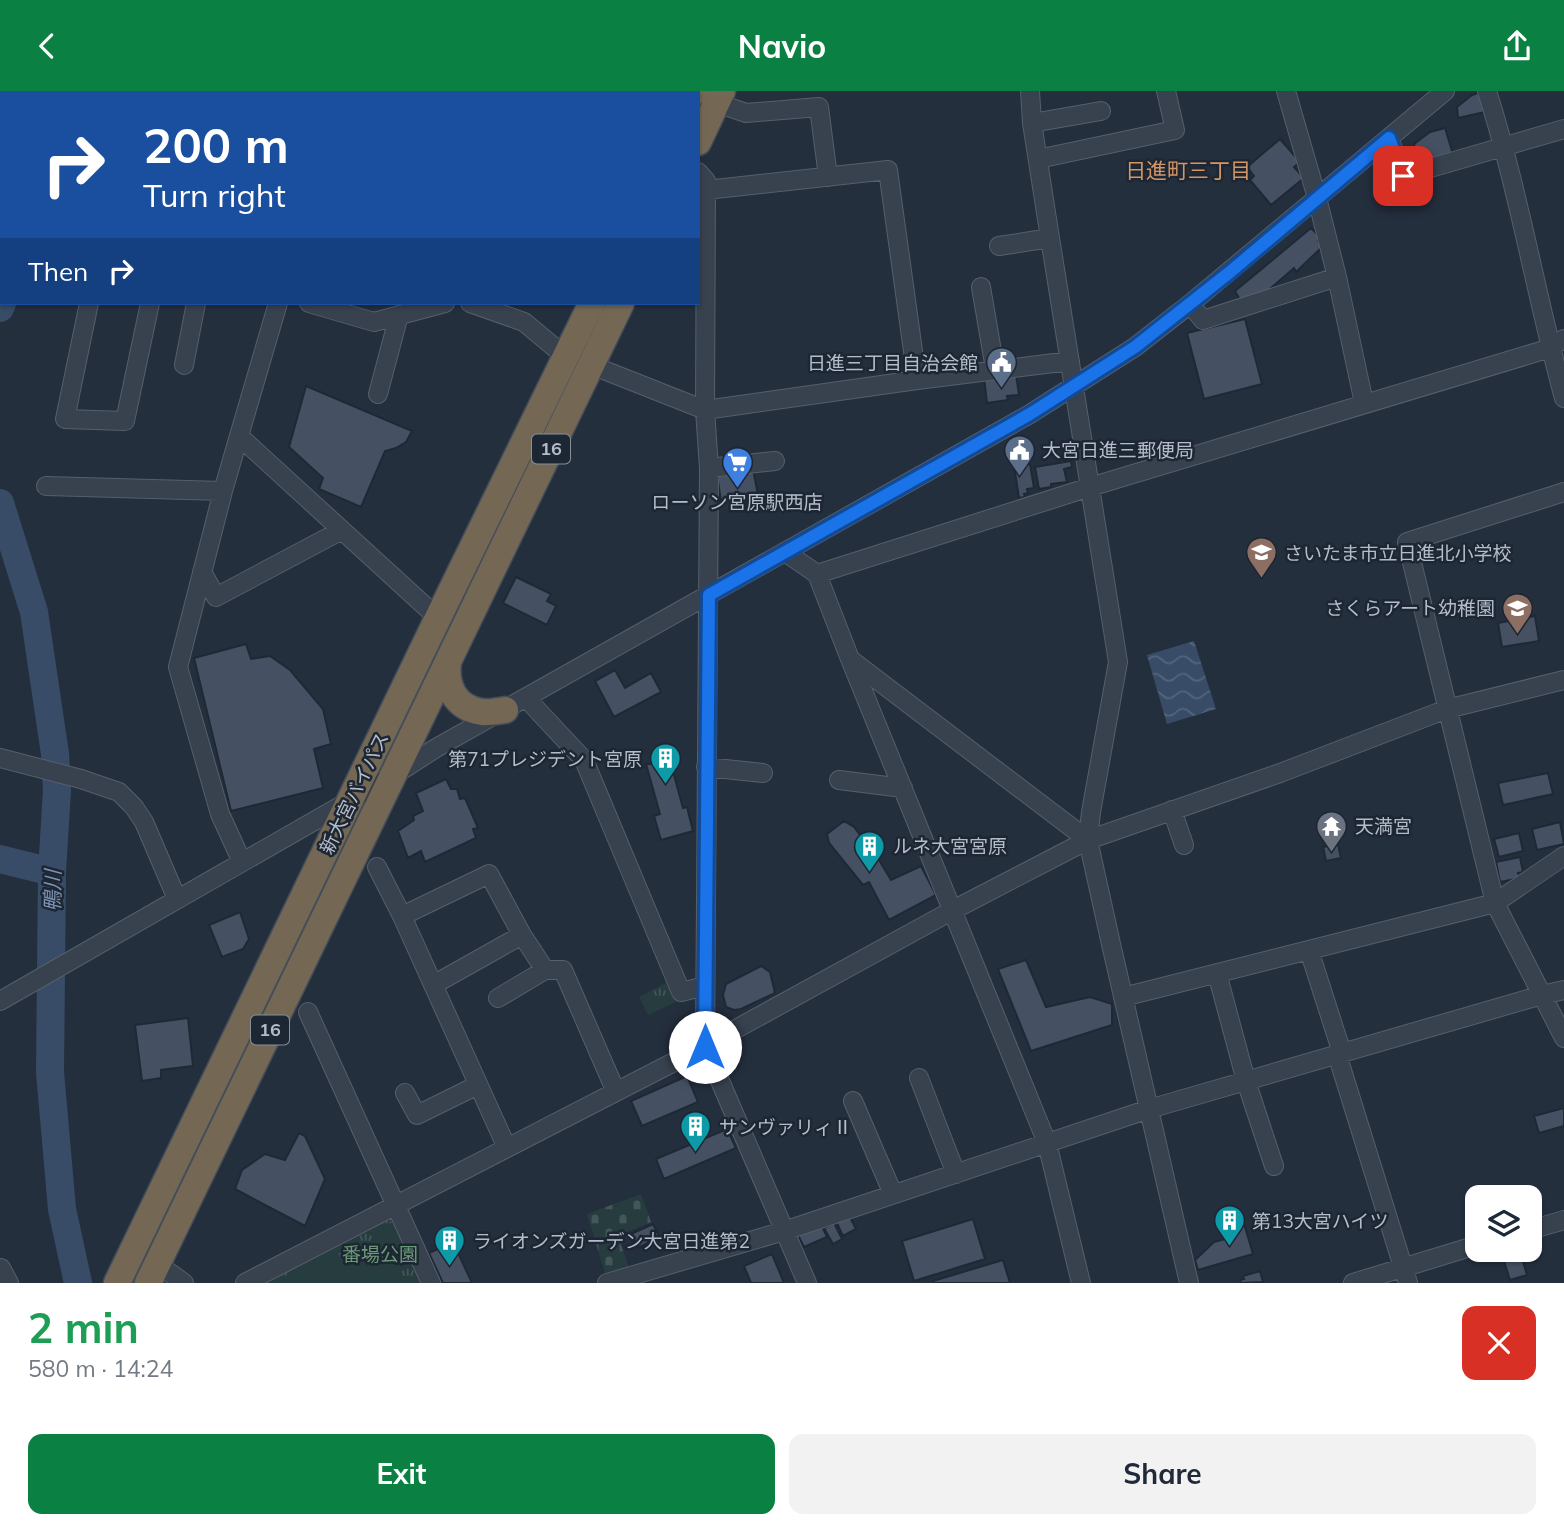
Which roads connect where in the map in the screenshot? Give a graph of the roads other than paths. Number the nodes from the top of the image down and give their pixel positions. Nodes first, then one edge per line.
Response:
1 (1030, 91) edge
2 (1166, 91) edge
3 (1286, 91) edge
4 (1445, 91) edge
5 (1487, 91) edge
6 (707, 94) edge
7 (1101, 111) dead end
8 (1032, 123) junction
9 (1564, 129) edge
10 (700, 131) edge
11 (1389, 138) junction
12 (1504, 146) junction
13 (1038, 159) junction
14 (700, 174) edge
15 (828, 177) junction
16 (706, 190) junction
17 (1317, 198) junction
18 (1050, 238) junction
19 (999, 246) dead end
20 (1337, 277) junction
21 (981, 287) dead end
22 (1190, 304) junction
23 (89, 305) edge
24 (150, 305) edge
25 (196, 305) edge
26 (277, 305) edge
27 (316, 305) edge
28 (438, 305) edge
29 (476, 305) edge
30 (592, 305) edge
31 (620, 305) edge
32 (400, 315) junction
33 (1557, 343) edge
34 (578, 361) junction
35 (1070, 361) junction
36 (184, 365) dead end
37 (995, 369) junction
38 (917, 380) junction
39 (1074, 387) junction
40 (379, 394) dead end
41 (1564, 398) edge
42 (1364, 403) junction
43 (705, 409) junction
44 (239, 436) junction
45 (775, 461) dead end
46 (709, 468) junction
47 (46, 486) dead end
48 (1090, 487) junction
49 (223, 491) junction
50 (1564, 492) edge
51 (342, 530) junction
52 (785, 552) junction
53 (202, 572) junction
54 (817, 574) junction
55 (709, 595) junction
56 (438, 618) junction
57 (850, 659) junction
58 (449, 661) junction
59 (1564, 680) edge
60 (515, 704) junction
61 (1447, 709) junction
62 (8, 760) edge
63 (706, 767) junction
64 (763, 773) dead end
65 (391, 777) junction
66 (839, 780) dead end
67 (903, 788) junction
68 (350, 801) junction
69 (1172, 810) junction
70 (1088, 840) junction
71 (1184, 845) dead end
72 (1564, 856) edge
73 (242, 862) junction
74 (377, 867) dead end
75 (177, 899) junction
76 (1495, 903) junction
77 (953, 910) junction
78 (402, 916) junction
79 (522, 935) junction
80 (1309, 950) junction
81 (545, 970) junction
82 (1217, 973) junction
83 (433, 985) junction
84 (705, 986) junction
85 (1564, 990) edge
86 (1542, 995) junction
87 (1123, 997) junction
88 (498, 998) dead end
89 (0, 1001) edge
90 (308, 1012) dead end
91 (1564, 1038) edge
92 (705, 1047) junction
93 (1340, 1054) junction
94 (919, 1078) dead end
95 (1246, 1081) junction
96 (478, 1085) junction
97 (616, 1092) junction
98 (405, 1093) dead end
99 (853, 1101) dead end
100 (1149, 1109) junction
101 (1047, 1143) junction
102 (507, 1149) junction
103 (1274, 1166) dead end
104 (956, 1174) junction
105 (893, 1194) junction
106 (395, 1205) junction
107 (1564, 1220) edge
108 (1542, 1226) edge
109 (784, 1231) junction
110 (1465, 1250) edge
111 (0, 1268) edge
112 (153, 1273) edge
113 (1406, 1275) edge
114 (119, 1278) edge
115 (9, 1283) edge
116 (184, 1283) edge
117 (244, 1283) edge
118 (431, 1283) edge
119 (607, 1283) edge
120 (807, 1283) edge
121 (1081, 1283) edge
122 (1189, 1283) edge
123 (1353, 1283) edge

1 - 8 street
2 - 13 street
3 - 17 street
4 - 11 street
5 - 12 street
6 - 10 highway
6 - 15 street
7 - 8 street
8 - 13 street
9 - 12 street
11 - 12 street
11 - 17 street
12 - 33 street
13 - 18 street
14 - 16 street
15 - 16 street
15 - 38 street
16 - 43 street
17 - 20 street
17 - 22 street
18 - 19 street
18 - 35 street
20 - 22 street
20 - 42 street
21 - 37 street
22 - 39 street
23 - 24 street
25 - 36 street
26 - 44 street
27 - 32 street
28 - 32 street
29 - 34 street
30 - 34 highway, 新大宮バイパス / 16
31 - 34 highway, 新大宮バイパス / 16
32 - 40 street
33 - 41 street
33 - 42 street
34 - 43 street
34 - 56 highway, 新大宮バイパス / 16
34 - 58 highway, 新大宮バイパス / 16
35 - 37 street
35 - 39 street
37 - 38 street
38 - 43 street
39 - 48 street
39 - 52 street
42 - 48 street
43 - 46 street
44 - 49 street
44 - 51 street
45 - 46 street
46 - 55 street
47 - 49 street
48 - 54 street
48 - 70 street
49 - 53 street
50 - 61 street
51 - 53 street
51 - 56 street
52 - 54 street
52 - 55 street
53 - 73 street
54 - 57 street
55 - 60 street
55 - 63 street
56 - 68 highway, 新大宮バイパス / 16
57 - 67 street
57 - 70 street
58 - 60 highway
58 - 65 highway, 新大宮バイパス / 16
59 - 61 street
60 - 65 street
60 - 84 street
61 - 69 street
61 - 76 street
62 - 75 street
63 - 64 street
63 - 84 street
65 - 68 street
65 - 112 highway, 新大宮バイパス / 16
66 - 67 street
67 - 77 street
68 - 73 street
68 - 114 highway, 新大宮バイパス / 16
69 - 70 street
69 - 71 street
70 - 77 street
70 - 87 street
72 - 76 street
73 - 75 street
74 - 78 street
75 - 89 street
76 - 80 street
76 - 86 street
77 - 92 street
77 - 101 street
78 - 79 street
78 - 83 street
79 - 81 street
79 - 83 street
80 - 82 street
80 - 93 street
81 - 88 street
81 - 97 street
82 - 87 street
82 - 95 street
83 - 96 street
84 - 92 street
85 - 86 street
86 - 91 street
86 - 93 street
87 - 100 street
90 - 106 street
92 - 97 street
92 - 109 street
93 - 95 street
93 - 113 street
94 - 104 street
95 - 100 street
95 - 103 street
96 - 98 street
96 - 102 street
97 - 102 street
99 - 105 street
100 - 101 street
100 - 122 street
101 - 104 street
101 - 121 street
102 - 106 street
104 - 105 street
105 - 109 street
106 - 117 street
106 - 118 street
107 - 108 street
109 - 119 street
109 - 120 street
110 - 113 street
111 - 115 street
112 - 116 street
113 - 123 street

